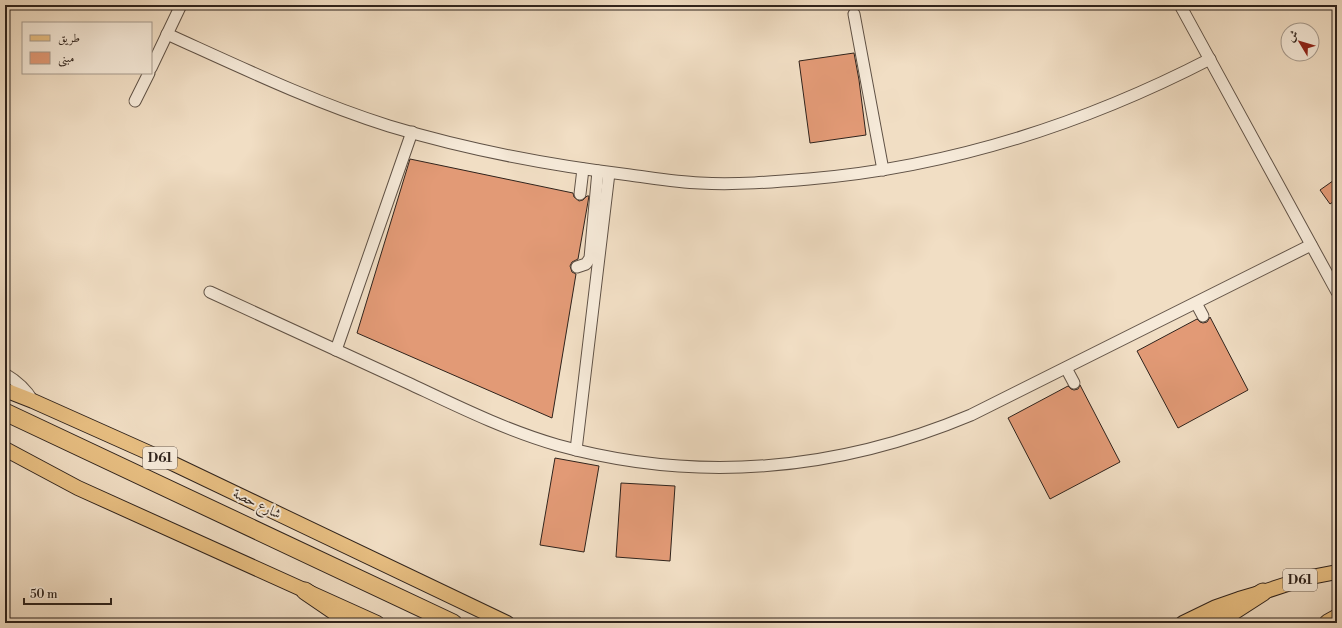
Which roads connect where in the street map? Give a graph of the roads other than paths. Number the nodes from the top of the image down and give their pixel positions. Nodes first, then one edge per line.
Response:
1 (181, 5) edge
2 (1180, 5) edge
3 (854, 14) dead end
4 (167, 34) junction
5 (1210, 59) junction
6 (152, 66) edge
7 (149, 74) edge
8 (135, 102) dead end
9 (412, 132) junction
10 (583, 169) junction
11 (883, 170) junction
12 (598, 171) junction
13 (609, 172) junction
14 (580, 194) dead end
15 (1311, 245) junction
16 (577, 267) dead end
17 (210, 292) dead end
18 (1337, 292) edge
19 (1196, 303) junction
20 (1203, 316) dead end
21 (336, 350) junction
22 (1066, 368) junction
23 (5, 374) edge
24 (1074, 383) dead end
25 (5, 390) edge
26 (33, 401) junction
27 (5, 412) edge
28 (5, 449) edge
29 (576, 450) junction
30 (1337, 572) edge
31 (305, 591) junction
32 (1263, 592) junction
33 (1337, 618) edge
34 (352, 623) edge
35 (377, 623) edge
36 (453, 623) edge
37 (507, 623) edge
38 (1183, 623) edge
39 (1215, 623) edge
40 (1328, 623) edge

1 - 4 street
2 - 5 street
3 - 11 street
4 - 6 street
4 - 9 street
5 - 11 street
5 - 15 street
7 - 8 street
9 - 10 street
9 - 21 street
10 - 12 street
10 - 14 street
11 - 13 street
12 - 13 street
12 - 16 street
13 - 29 street
15 - 18 street
15 - 19 street
17 - 21 street
19 - 20 street
19 - 22 street
21 - 29 street
22 - 24 street
22 - 29 street
23 - 26 street
25 - 26 main road, شارع حصة / D61
26 - 37 main road, شارع حصة / D61
27 - 36 highway
28 - 31 main road
30 - 32 main road, D61
31 - 34 highway
31 - 35 main road
32 - 38 main road, D61
32 - 39 highway
33 - 40 highway

